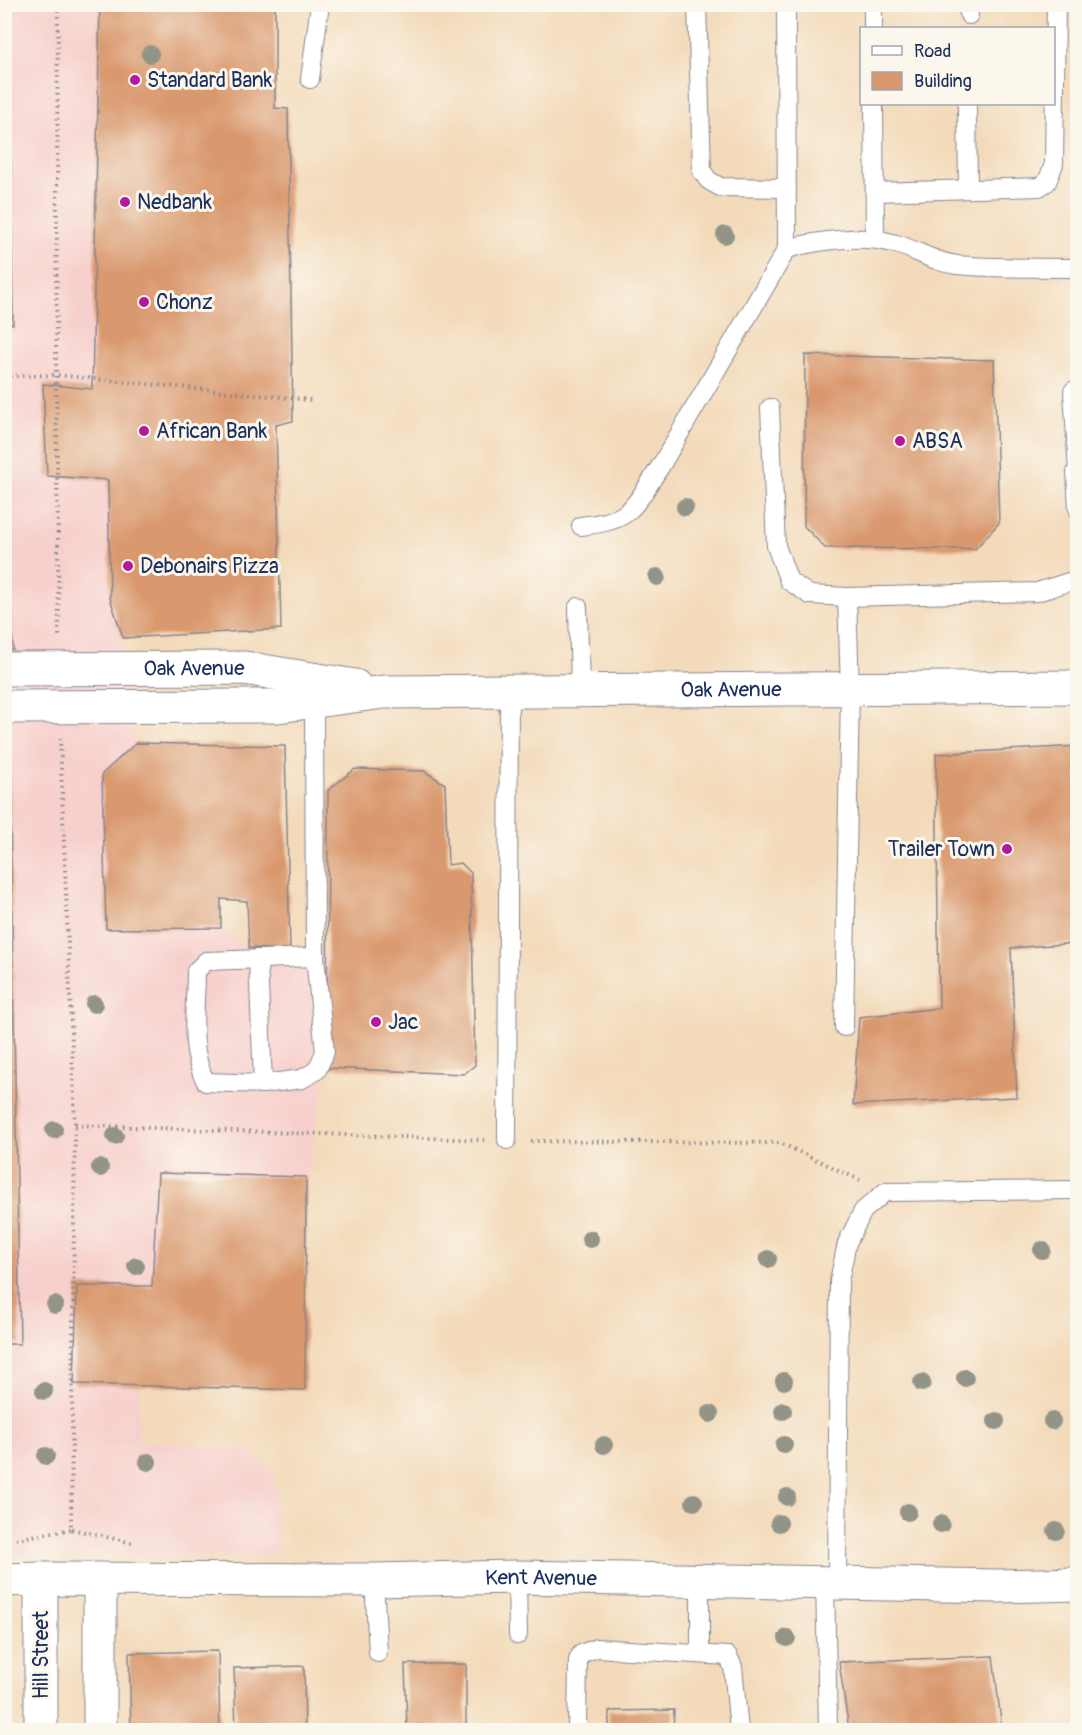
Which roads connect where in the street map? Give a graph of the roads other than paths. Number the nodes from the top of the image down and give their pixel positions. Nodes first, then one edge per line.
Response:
1 (320, 4) edge
2 (696, 4) edge
3 (786, 4) edge
4 (873, 4) edge
5 (1056, 4) edge
6 (873, 27) edge
7 (310, 79) dead end
8 (1055, 84) edge
9 (874, 105) edge
10 (1055, 105) edge
11 (966, 106) dead end
12 (787, 188) junction
13 (968, 189) junction
14 (875, 192) junction
15 (875, 238) junction
16 (787, 249) junction
17 (1077, 268) edge
18 (1073, 391) dead end
19 (770, 408) dead end
20 (1077, 472) edge
21 (1077, 509) edge
22 (581, 526) dead end
23 (1077, 576) edge
24 (847, 597) junction
25 (578, 607) dead end
26 (4, 669) edge
27 (1077, 687) edge
28 (850, 689) junction
29 (509, 691) junction
30 (580, 691) junction
31 (384, 692) junction
32 (314, 701) junction
33 (4, 708) edge
34 (315, 957) junction
35 (258, 959) junction
36 (844, 1027) dead end
37 (263, 1083) junction
38 (507, 1140) dead end
39 (1077, 1190) edge
40 (517, 1577) junction
41 (41, 1579) junction
42 (100, 1579) junction
43 (700, 1579) junction
44 (4, 1580) edge
45 (374, 1580) junction
46 (831, 1581) junction
47 (1077, 1584) edge
48 (518, 1635) dead end
49 (378, 1653) dead end
50 (700, 1654) junction
51 (42, 1731) edge
52 (100, 1731) edge
53 (577, 1731) edge
54 (739, 1731) edge
55 (828, 1731) edge

1 - 7 lane
2 - 12 lane
3 - 12 lane
4 - 6 lane
5 - 8 lane
9 - 14 lane
10 - 13 lane
11 - 13 lane
12 - 16 lane
13 - 14 lane
14 - 15 lane
15 - 16 lane
15 - 17 lane
16 - 22 lane
18 - 20 lane
19 - 24 lane
20 - 21 lane
23 - 24 lane
24 - 28 lane
25 - 30 lane
26 - 31 street, Oak Avenue
27 - 28 street, Oak Avenue
28 - 30 street, Oak Avenue
28 - 36 lane
29 - 30 street, Oak Avenue
29 - 31 street, Oak Avenue
29 - 38 lane
31 - 32 street, Oak Avenue
32 - 33 street, Oak Avenue
32 - 34 lane
34 - 35 lane
34 - 37 lane
35 - 37 lane
35 - 37 lane
39 - 46 lane
40 - 43 street, Kent Avenue
40 - 45 street, Kent Avenue
40 - 48 lane
41 - 42 street, Kent Avenue
41 - 44 street, Kent Avenue
41 - 51 street, Hill Street
42 - 45 street, Kent Avenue
42 - 52 street
43 - 46 street, Kent Avenue
43 - 50 lane
45 - 49 lane
46 - 47 street, Kent Avenue
46 - 55 lane
50 - 53 lane
50 - 54 lane

